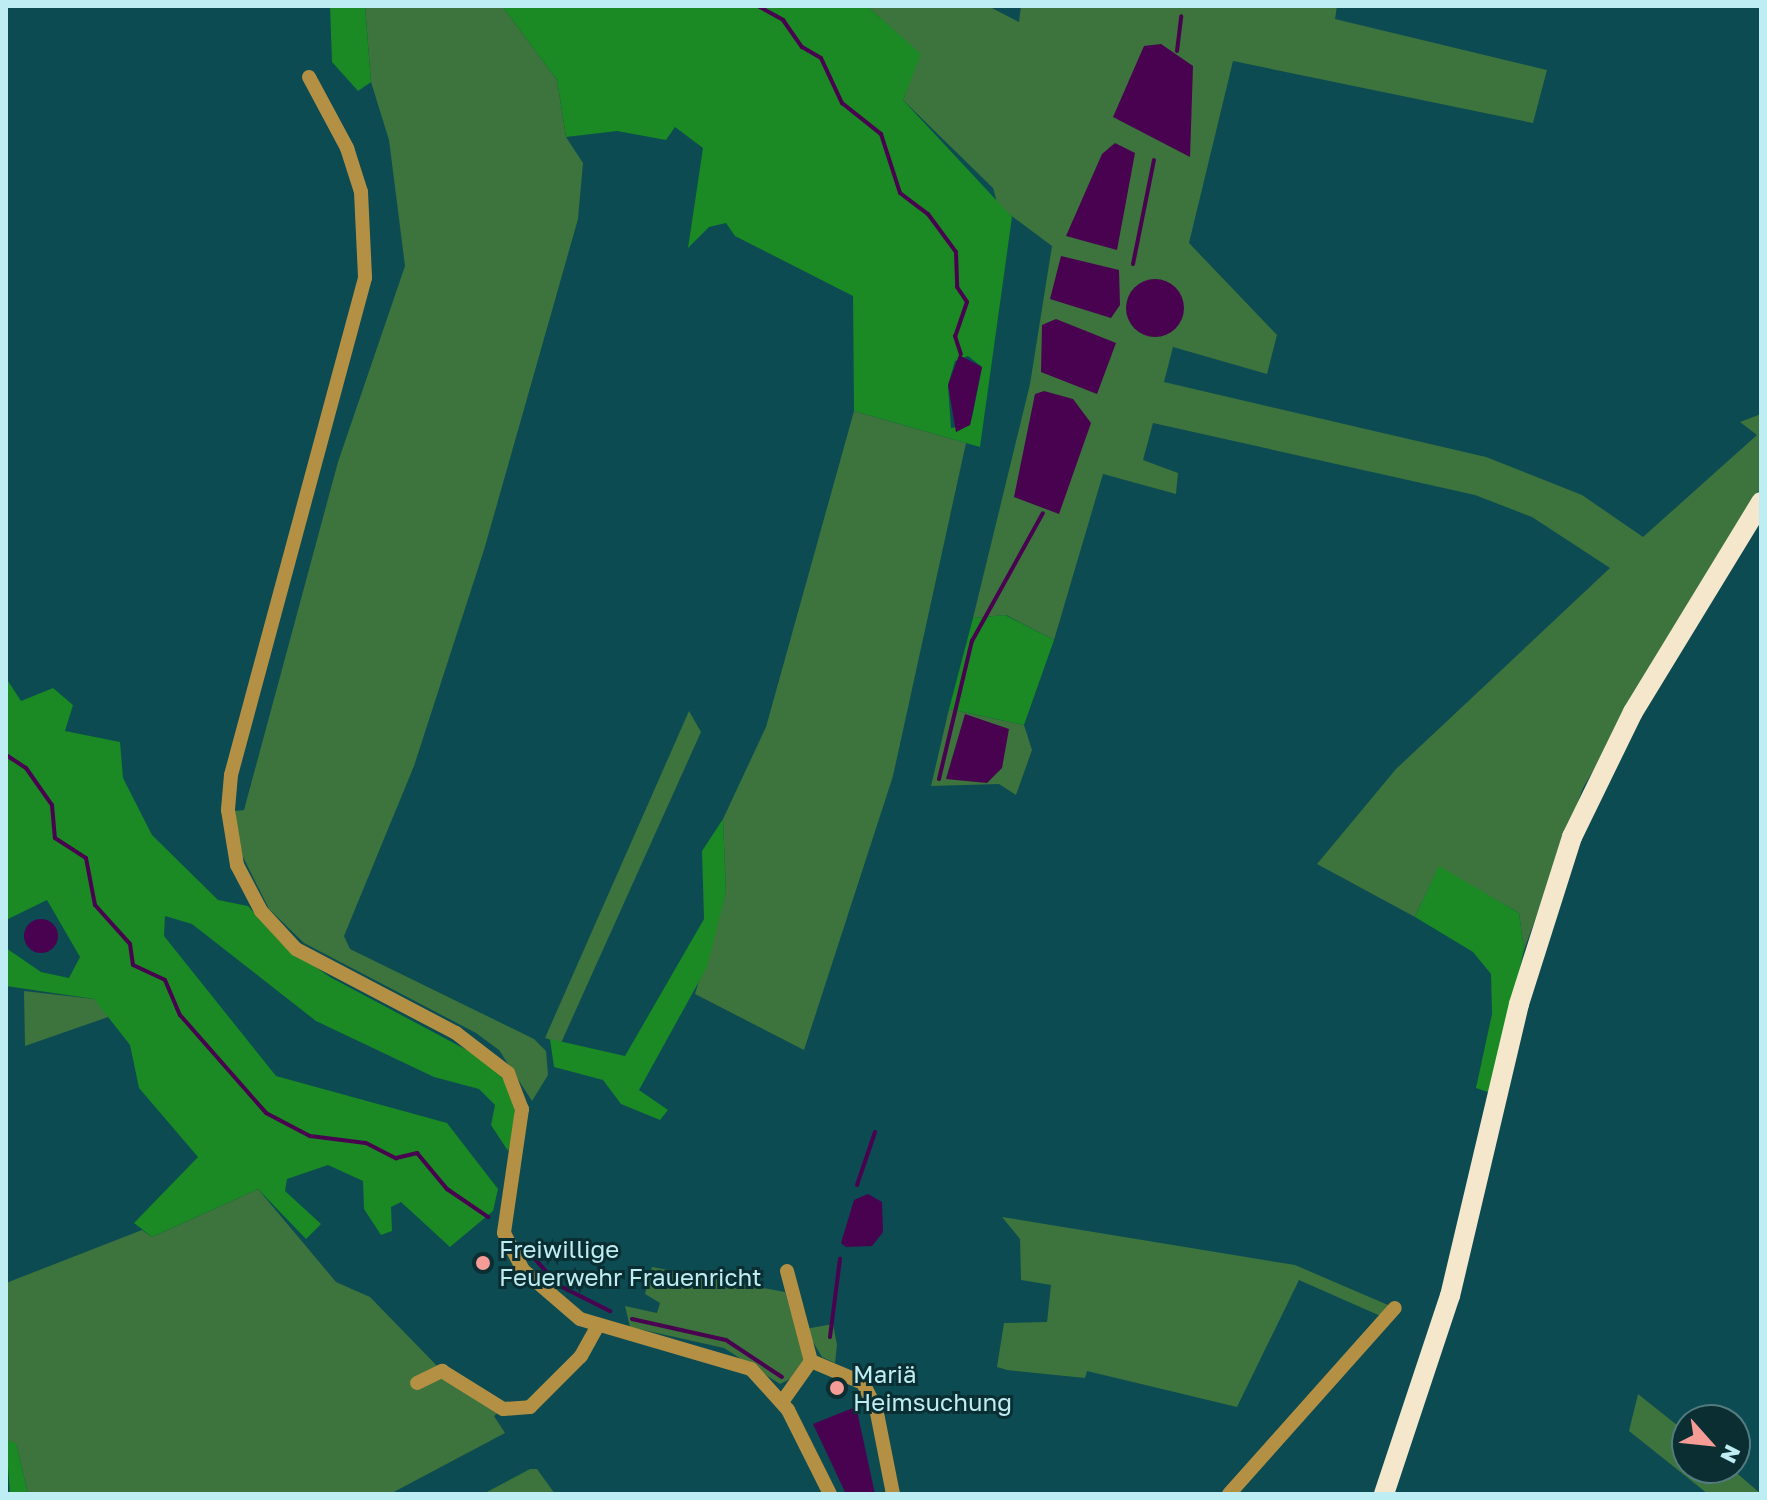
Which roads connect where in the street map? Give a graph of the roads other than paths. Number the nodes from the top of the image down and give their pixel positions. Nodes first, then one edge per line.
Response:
1 (309, 77) dead end
2 (1761, 502) edge
3 (787, 1271) dead end
4 (1395, 1308) dead end
5 (598, 1325) junction
6 (811, 1361) junction
7 (417, 1383) dead end
8 (782, 1402) junction
9 (830, 1494) edge
10 (893, 1494) edge
11 (1229, 1494) edge
12 (1384, 1494) edge

1 - 5 street
2 - 12 main road
3 - 6 street
4 - 11 street
5 - 7 street
5 - 8 street
6 - 8 street
6 - 10 street
8 - 9 street

